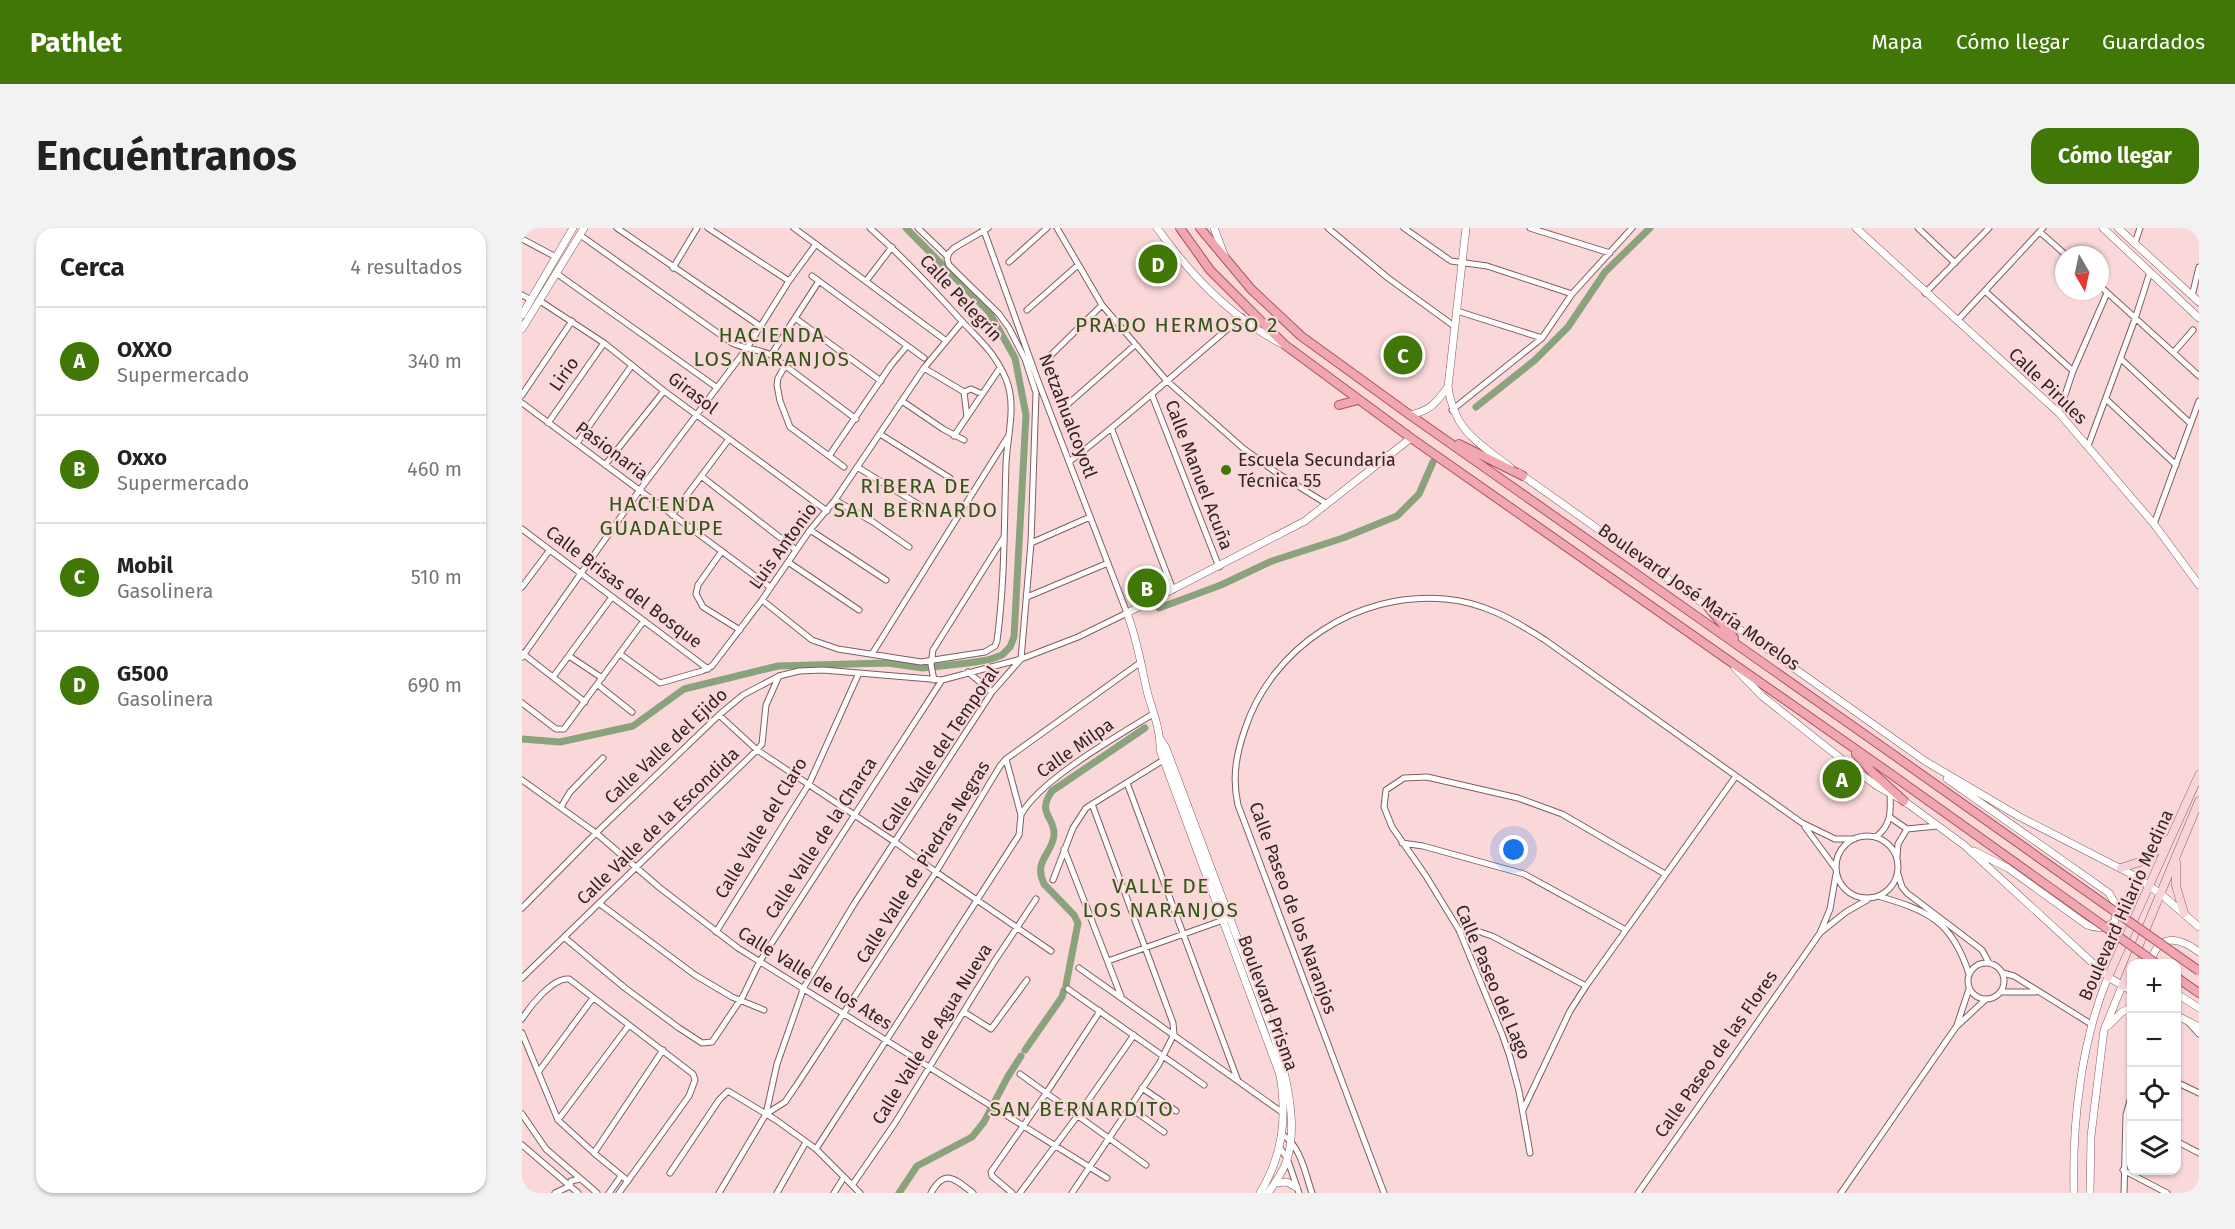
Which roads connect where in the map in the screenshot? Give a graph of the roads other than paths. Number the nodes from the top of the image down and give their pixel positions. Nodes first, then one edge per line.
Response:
1 (572, 228) edge
2 (584, 228) edge
3 (618, 228) edge
4 (697, 228) edge
5 (708, 228) edge
6 (794, 228) edge
7 (870, 228) edge
8 (918, 228) edge
9 (1047, 228) edge
10 (1057, 228) edge
11 (1157, 228) edge
12 (1180, 228) edge
13 (1200, 228) edge
14 (1214, 228) edge
15 (1328, 228) edge
16 (1339, 228) edge
17 (1404, 228) edge
18 (1466, 228) edge
19 (1530, 228) edge
20 (1632, 228) edge
21 (1856, 228) edge
22 (1918, 228) edge
23 (2103, 228) edge
24 (2118, 228) edge
25 (2140, 228) edge
26 (985, 229) edge
27 (1984, 230) edge
28 (2042, 230) edge
29 (1333, 234) junction
30 (580, 235) junction
31 (522, 239) edge
32 (2135, 243) junction
33 (816, 244) junction
34 (2057, 246) edge
35 (892, 247) junction
36 (1610, 253) junction
37 (947, 256) junction
38 (555, 257) junction
39 (1226, 259) junction
40 (1009, 262) dead end
41 (1462, 263) junction
42 (1954, 263) junction
43 (1078, 265) junction
44 (2199, 267) edge
45 (673, 268) junction
46 (2150, 272) junction
47 (556, 273) junction
48 (812, 276) dead end
49 (789, 281) junction
50 (819, 281) junction
51 (866, 281) junction
52 (1985, 291) junction
53 (1925, 292) junction
54 (1572, 294) junction
55 (522, 295) edge
56 (2109, 295) edge
57 (2192, 296) junction
58 (531, 300) junction
59 (2104, 300) edge
60 (540, 301) junction
61 (2199, 302) edge
62 (1102, 305) junction
63 (1027, 310) dead end
64 (1457, 311) junction
65 (522, 315) edge
66 (1242, 317) junction
67 (795, 318) junction
68 (2199, 318) edge
69 (2135, 319) junction
70 (572, 321) junction
71 (962, 321) junction
72 (1958, 321) junction
73 (760, 326) junction
74 (1454, 326) junction
75 (522, 329) edge
76 (2193, 330) dead end
77 (1542, 338) junction
78 (945, 340) junction
79 (604, 343) junction
80 (1135, 345) junction
81 (1285, 345) junction
82 (907, 346) junction
83 (747, 348) junction
84 (2174, 352) junction
85 (771, 355) junction
86 (924, 358) dead end
87 (2121, 359) junction
88 (1046, 360) dead end
89 (632, 365) junction
90 (784, 366) junction
91 (924, 368) junction
92 (1000, 368) junction
93 (2073, 371) junction
94 (2199, 376) edge
95 (1166, 380) junction
96 (881, 381) junction
97 (716, 387) junction
98 (1448, 387) junction
99 (664, 391) junction
100 (964, 392) junction
101 (982, 394) junction
102 (1152, 394) junction
103 (522, 395) edge
104 (2106, 399) junction
105 (1359, 400) junction
106 (902, 401) junction
107 (2199, 401) edge
108 (522, 403) edge
109 (1067, 405) dead end
110 (1339, 405) dead end
111 (1452, 410) junction
112 (2059, 413) junction
113 (696, 415) junction
114 (1410, 415) junction
115 (968, 417) junction
116 (856, 419) junction
117 (548, 423) junction
118 (2190, 423) junction
119 (1112, 429) junction
120 (1432, 430) junction
121 (880, 434) junction
122 (954, 436) junction
123 (1008, 436) junction
124 (1411, 438) junction
125 (729, 439) junction
126 (963, 441) dead end
127 (577, 443) junction
128 (2088, 446) junction
129 (829, 456) junction
130 (1069, 462) junction
131 (605, 465) junction
132 (2176, 465) junction
133 (844, 467) dead end
134 (857, 467) junction
135 (701, 476) junction
136 (1523, 476) junction
137 (950, 478) dead end
138 (639, 491) junction
139 (835, 500) junction
140 (1327, 504) junction
141 (926, 509) dead end
142 (827, 511) junction
143 (672, 515) junction
144 (1090, 517) junction
145 (2154, 524) junction
146 (522, 529) edge
147 (810, 530) junction
148 (1005, 535) junction
149 (1031, 543) junction
150 (909, 547) dead end
151 (796, 550) junction
152 (549, 551) junction
153 (722, 551) junction
154 (788, 562) junction
155 (1108, 563) junction
156 (1219, 567) junction
157 (580, 574) junction
158 (886, 580) dead end
159 (2199, 585) edge
160 (522, 587) edge
161 (770, 587) junction
162 (1173, 590) junction
163 (612, 597) junction
164 (1027, 597) junction
165 (762, 600) junction
166 (1708, 607) junction
167 (859, 610) dead end
168 (1128, 613) junction
169 (644, 622) junction
170 (740, 630) junction
171 (1742, 648) junction
172 (620, 654) junction
173 (872, 654) junction
174 (523, 655) edge
175 (569, 656) junction
176 (1022, 659) junction
177 (931, 661) junction
178 (1142, 662) junction
179 (1730, 662) junction
180 (708, 669) junction
181 (968, 672) junction
182 (859, 673) junction
183 (779, 676) junction
184 (553, 677) junction
185 (602, 678) junction
186 (934, 680) junction
187 (942, 680) junction
188 (598, 685) junction
189 (992, 692) junction
190 (585, 702) junction
191 (522, 703) edge
192 (632, 712) dead end
193 (1154, 714) junction
194 (719, 715) junction
195 (1846, 742) junction
196 (758, 750) junction
197 (603, 758) dead end
198 (1166, 758) junction
199 (1006, 759) junction
200 (1925, 761) junction
201 (2199, 775) edge
202 (1736, 776) junction
203 (522, 780) edge
204 (1127, 783) junction
205 (809, 784) junction
206 (1890, 794) junction
207 (1904, 801) junction
208 (2199, 801) edge
209 (1092, 804) junction
210 (561, 807) junction
211 (854, 815) junction
212 (1021, 815) junction
213 (1891, 818) junction
214 (1802, 823) junction
215 (1937, 826) junction
216 (1907, 829) junction
217 (596, 833) junction
218 (2174, 834) junction
219 (1876, 837) junction
220 (1854, 839) junction
221 (895, 842) junction
222 (1402, 843) junction
223 (1964, 845) junction
224 (1064, 849) junction
225 (2178, 850) junction
226 (1897, 859) junction
227 (636, 866) junction
228 (2121, 868) junction
229 (936, 872) junction
230 (1836, 872) junction
231 (1897, 873) junction
232 (1665, 874) junction
233 (1053, 880) dead end
234 (2150, 886) junction
235 (2161, 894) junction
236 (1878, 896) junction
237 (1871, 898) junction
238 (1036, 899) dead end
239 (976, 901) junction
240 (600, 904) junction
241 (522, 908) edge
242 (2184, 913) junction
243 (1226, 920) junction
244 (1017, 927) junction
245 (2199, 927) edge
246 (1459, 930) junction
247 (1626, 930) junction
248 (716, 932) junction
249 (1820, 933) junction
250 (1185, 935) junction
251 (565, 938) junction
252 (1146, 949) junction
253 (1051, 951) dead end
254 (2199, 952) edge
255 (2151, 959) edge
256 (2152, 959) edge
257 (760, 961) junction
258 (1107, 961) junction
259 (1989, 963) junction
260 (1079, 968) dead end
261 (2199, 971) edge
262 (2003, 973) junction
263 (1969, 974) junction
264 (2108, 977) junction
265 (522, 978) edge
266 (1027, 980) dead end
267 (2181, 980) edge
268 (1586, 986) junction
269 (2122, 986) junction
270 (804, 987) junction
271 (2127, 988) edge
272 (1068, 989) dead end
273 (1969, 989) junction
274 (2001, 992) junction
275 (2037, 992) junction
276 (2199, 993) edge
277 (2181, 996) edge
278 (593, 998) junction
279 (1121, 998) junction
280 (740, 1000) junction
281 (1985, 1000) junction
282 (2199, 1008) edge
283 (2127, 1009) edge
284 (764, 1010) dead end
285 (1100, 1011) junction
286 (964, 1012) junction
287 (844, 1014) junction
288 (2181, 1018) edge
289 (522, 1019) edge
290 (2187, 1021) junction
291 (2091, 1024) junction
292 (629, 1025) junction
293 (1956, 1027) junction
294 (2199, 1027) edge
295 (2104, 1030) junction
296 (522, 1033) edge
297 (1174, 1034) junction
298 (2199, 1034) edge
299 (1134, 1035) junction
300 (885, 1040) junction
301 (663, 1050) junction
302 (1162, 1057) junction
303 (929, 1068) junction
304 (539, 1071) junction
305 (1020, 1074) dead end
306 (1238, 1081) junction
307 (2181, 1084) edge
308 (1204, 1085) dead end
309 (1142, 1088) junction
310 (1047, 1092) junction
311 (2199, 1093) edge
312 (1129, 1107) junction
313 (1176, 1111) dead end
314 (1522, 1111) junction
315 (1284, 1113) junction
316 (522, 1114) edge
317 (766, 1114) junction
318 (1078, 1115) junction
319 (558, 1120) junction
320 (2129, 1121) edge
321 (1023, 1125) junction
322 (1164, 1132) dead end
323 (1283, 1134) junction
324 (1108, 1138) junction
325 (1290, 1140) junction
326 (806, 1142) junction
327 (1055, 1144) junction
328 (2181, 1144) edge
329 (522, 1145) edge
330 (1280, 1148) junction
331 (816, 1149) junction
332 (594, 1153) junction
333 (2199, 1153) edge
334 (1530, 1154) dead end
335 (1287, 1158) junction
336 (1089, 1165) junction
337 (1146, 1165) dead end
338 (2123, 1170) junction
339 (670, 1173) dead end
340 (2073, 1174) junction
341 (2089, 1174) junction
342 (621, 1176) junction
343 (844, 1177) junction
344 (1107, 1178) dead end
345 (580, 1179) junction
346 (628, 1181) junction
347 (1275, 1183) junction
348 (854, 1184) junction
349 (570, 1186) junction
350 (1298, 1190) edge
351 (555, 1193) edge
352 (578, 1193) edge
353 (597, 1193) edge
354 (609, 1193) edge
355 (619, 1193) edge
356 (719, 1193) edge
357 (777, 1193) edge
358 (834, 1193) edge
359 (860, 1193) edge
360 (931, 1193) edge
361 (973, 1193) edge
362 (1012, 1193) edge
363 (1020, 1193) edge
364 (1072, 1193) edge
365 (1260, 1193) edge
366 (1268, 1193) edge
367 (1312, 1193) edge
368 (1384, 1193) edge
369 (1638, 1193) edge
370 (1841, 1193) edge
371 (2074, 1193) edge
372 (2090, 1193) edge
373 (2124, 1193) edge
374 (2167, 1193) edge

1 - 38 street
2 - 30 street
3 - 45 street
4 - 45 street
5 - 49 street
6 - 33 street
7 - 35 street, Calle Pelegrín
8 - 37 street
9 - 40 street
10 - 43 street
11 - 66 street
12 - 81 main road, Boulevard José María Morelos
13 - 39 main road, Boulevard José María Morelos
14 - 39 street
15 - 29 street
16 - 29 street
17 - 41 street
18 - 41 street, Boulevard José María Morelos
19 - 36 street
20 - 36 street
21 - 53 street, Calle Pirules
22 - 42 street
23 - 46 street
24 - 32 street
25 - 32 street
26 - 37 street
26 - 130 street, Netzahualcoyotl
27 - 42 street
28 - 34 street
28 - 52 street
29 - 74 street
30 - 47 street
30 - 83 street
31 - 38 street
32 - 57 street
33 - 49 street
33 - 51 street
35 - 51 street
35 - 71 street, Calle Pelegrín
36 - 54 street
37 - 149 street
38 - 58 street
39 - 114 main road, Boulevard José María Morelos
41 - 54 street
41 - 64 street, Boulevard José María Morelos
42 - 53 street
43 - 62 street
43 - 63 street
44 - 57 street
45 - 73 street
46 - 68 street
46 - 69 street
47 - 60 street
47 - 97 street
48 - 50 street
49 - 73 street
50 - 67 street
50 - 82 street
51 - 78 street
52 - 72 street
52 - 93 street
53 - 72 street, Calle Pirules
54 - 77 street
55 - 58 street
56 - 69 street
57 - 61 street
58 - 65 street
59 - 93 street
60 - 70 street, Girasol
60 - 75 street
62 - 80 street
62 - 88 street
64 - 74 street, Boulevard José María Morelos
64 - 77 street
66 - 81 street
66 - 95 street
67 - 85 street
67 - 96 street
69 - 84 street
69 - 87 street
70 - 79 street, Girasol
70 - 103 street
71 - 78 street, Luis Antonio
71 - 92 street, Calle Pelegrín
72 - 112 street, Calle Pirules
73 - 83 street
74 - 98 street, Boulevard José María Morelos
76 - 84 street
77 - 111 street
78 - 91 street, Luis Antonio
79 - 89 street, Girasol
79 - 117 street, Lirio
80 - 95 street
80 - 109 street
81 - 105 main road, Boulevard José María Morelos
82 - 86 street
82 - 96 street
83 - 85 street
83 - 97 street
84 - 94 street
85 - 90 street
87 - 104 street
87 - 118 street
89 - 99 street, Girasol
89 - 127 street
90 - 116 street
90 - 129 street
91 - 100 street
91 - 106 street, Luis Antonio
92 - 101 street
92 - 123 street, Calle Pelegrín
93 - 112 street
95 - 102 street
95 - 140 street
96 - 116 street
97 - 113 street
98 - 111 street, Boulevard José María Morelos
98 - 114 street
99 - 113 street, Girasol
99 - 131 street
100 - 101 street
100 - 115 street
101 - 115 street
102 - 119 street
102 - 156 street, Calle Manuel Acuña
104 - 128 street
104 - 132 street
105 - 110 main road
105 - 124 main road, Boulevard José María Morelos
106 - 121 street, Luis Antonio
106 - 122 street
107 - 118 street
108 - 117 street, Pasionaria
111 - 136 street, Boulevard José María Morelos
112 - 128 street, Calle Pirules
113 - 125 street, Girasol
113 - 138 street
114 - 120 main road, Boulevard José María Morelos
115 - 122 street
116 - 129 street
117 - 127 street, Pasionaria
118 - 132 street
119 - 130 street
119 - 162 street
120 - 136 main road
120 - 171 main road, Boulevard José María Morelos
121 - 134 street, Luis Antonio
121 - 137 street
122 - 126 street
123 - 148 street, Calle Pelegrín
123 - 173 street
124 - 140 street, Calle Valle del Temporal
124 - 179 main road, Boulevard José María Morelos
125 - 135 street
125 - 142 street, Girasol
127 - 131 street, Pasionaria
128 - 145 street, Calle Pirules
129 - 133 street
130 - 144 street, Netzahualcoyotl
131 - 138 street, Pasionaria
132 - 145 street
134 - 139 street, Luis Antonio
134 - 141 street
135 - 143 street
135 - 151 street
136 - 166 street, Boulevard José María Morelos
138 - 143 street, Pasionaria
138 - 157 street
139 - 142 street, Luis Antonio
139 - 150 street
140 - 156 street, Calle Valle del Temporal
142 - 147 street, Luis Antonio
143 - 153 street, Pasionaria
144 - 149 street
144 - 155 street, Netzahualcoyotl
145 - 159 street, Calle Pirules
146 - 152 street, Calle Brisas del Bosque
147 - 151 street, Luis Antonio
147 - 158 street
148 - 177 street
148 - 177 street, Calle Pelegrín
149 - 164 street
151 - 154 street, Luis Antonio
152 - 157 street, Calle Brisas del Bosque
152 - 160 street
153 - 161 street, Pasionaria
153 - 170 street
154 - 161 street, Luis Antonio
154 - 167 street
155 - 164 street
155 - 168 street, Netzahualcoyotl
156 - 162 street, Calle Valle del Temporal
157 - 163 street, Calle Brisas del Bosque
157 - 174 street
161 - 165 street, Luis Antonio
162 - 168 street, Calle Valle del Temporal
163 - 169 street, Calle Brisas del Bosque
163 - 175 street
164 - 176 street
165 - 170 street, Luis Antonio
165 - 173 street
166 - 171 main road
166 - 200 street, Boulevard José María Morelos
168 - 176 street, Calle Valle del Temporal
168 - 178 street, Boulevard Prisma
169 - 172 street
169 - 180 street, Calle Brisas del Bosque
170 - 180 street, Luis Antonio
171 - 261 main road, Boulevard José María Morelos, bridge
172 - 180 street
172 - 185 street
173 - 177 street
174 - 184 street
175 - 184 street
175 - 185 street
176 - 181 street, Calle Valle del Ejido
176 - 189 street, Calle Valle del Temporal
177 - 186 street
178 - 193 street, Boulevard Prisma
178 - 199 street, Calle Valle de Piedras Negras
179 - 195 main road, Boulevard José María Morelos
179 - 206 street
181 - 187 street, Calle Valle del Ejido
181 - 189 street
182 - 183 street, Calle Valle del Ejido
182 - 186 street, Calle Valle del Ejido
182 - 205 street, Calle Valle del Claro
183 - 194 street, Calle Valle del Ejido
183 - 196 street, Calle Valle de la Escondida
184 - 190 street
185 - 188 street
186 - 187 street, Calle Valle del Ejido
187 - 211 street, Calle Valle de la Charca
188 - 190 street
188 - 192 street
189 - 221 street, Calle Valle del Temporal
190 - 191 street
193 - 198 street, Boulevard Prisma
193 - 212 street, Calle Milpa
194 - 196 street
194 - 217 street, Calle Valle del Ejido
195 - 207 main road
195 - 255 main road, Boulevard José María Morelos, bridge
196 - 205 street
196 - 227 street, Calle Valle de la Escondida
197 - 210 street
198 - 204 street
198 - 243 street, Boulevard Prisma
199 - 212 street
199 - 229 street, Calle Valle de Piedras Negras
200 - 223 street
200 - 228 street, Boulevard José María Morelos
201 - 218 main road, Boulevard Hilario Medina
202 - 214 street, Calle Paseo de los Naranjos
202 - 232 street, Calle Paseo del Lago
202 - 368 street, Calle Paseo de los Naranjos
203 - 210 street, Calle Valle de los Ates
204 - 209 street
204 - 250 street
205 - 211 street
205 - 248 street, Calle Valle del Claro
206 - 207 street
206 - 213 street
207 - 215 street
208 - 225 main road, Boulevard Hilario Medina
209 - 224 street
209 - 252 street
210 - 217 street, Calle Valle de los Ates
211 - 221 street
211 - 257 street, Calle Valle de la Charca
212 - 239 street
213 - 216 street
213 - 219 street
214 - 220 street, Calle Paseo de los Naranjos
214 - 230 street, Calle Paseo de los Naranjos
215 - 216 street
215 - 223 street
216 - 226 street
217 - 227 street, Calle Valle de los Ates
217 - 241 street, Calle Valle del Ejido
218 - 228 main road
218 - 234 main road, Boulevard Hilario Medina
219 - 220 street
219 - 226 street
220 - 230 street
221 - 229 street
221 - 270 street, Calle Valle del Temporal
222 - 232 street, Calle Paseo del Lago
222 - 246 street, Calle Paseo del Lago
222 - 247 street
223 - 264 street
224 - 233 street
224 - 258 street
225 - 235 main road, Boulevard Hilario Medina
225 - 242 main road
226 - 231 street
227 - 240 street, Calle Valle de la Escondida
227 - 248 street, Calle Valle de los Ates
228 - 234 street, Boulevard José María Morelos
229 - 239 street
229 - 287 street, Calle Valle de Piedras Negras
230 - 237 street
230 - 249 street, Calle Paseo de las Flores
231 - 236 street
231 - 259 street
232 - 247 street, Calle Paseo del Lago
234 - 235 street, Boulevard José María Morelos
234 - 264 main road, Boulevard Hilario Medina
235 - 242 street, Boulevard José María Morelos
235 - 269 main road, Boulevard Hilario Medina
236 - 237 street
236 - 263 street
237 - 249 street, Calle Paseo de las Flores
238 - 244 street, Calle Valle de Agua Nueva
239 - 244 street
239 - 300 street
240 - 251 street, Calle Valle de la Escondida
240 - 280 street
242 - 245 street, Boulevard José María Morelos
243 - 250 street
243 - 315 street, Boulevard Prisma
243 - 325 street, Boulevard Prisma
244 - 253 street
244 - 286 street, Calle Valle de Agua Nueva
246 - 268 street
246 - 314 street, Calle Paseo del Lago
247 - 268 street, Calle Paseo del Lago
248 - 257 street, Calle Valle de los Ates
249 - 369 street, Calle Paseo de las Flores
250 - 252 street
250 - 306 street
251 - 265 street, Calle Valle de la Escondida
251 - 280 street, Calle Valle de la Charca
252 - 258 street
252 - 297 street
254 - 256 street
257 - 270 street, Calle Valle de los Ates
257 - 280 street, Calle Valle de la Charca
258 - 279 street
259 - 262 street
259 - 263 street
260 - 279 street
262 - 274 street
262 - 275 street
263 - 273 street
264 - 269 street
264 - 291 street, Boulevard Hilario Medina
266 - 286 street
267 - 276 main road
268 - 314 street, Calle Paseo del Lago
269 - 271 street
269 - 295 street, Boulevard Hilario Medina
270 - 287 street, Calle Valle de los Ates
270 - 317 street, Calle Valle del Temporal
272 - 285 street
273 - 281 street
273 - 293 street
274 - 275 street
274 - 281 street
275 - 291 street
277 - 282 street
278 - 289 street
278 - 292 street
278 - 304 street
279 - 297 street
280 - 284 street
281 - 293 street
283 - 295 street
285 - 299 street
285 - 310 street
286 - 303 street, Calle Valle de Agua Nueva
287 - 300 street, Calle Valle de los Ates
287 - 317 street, Calle Valle de Piedras Negras
288 - 290 street
290 - 294 street
290 - 298 street
291 - 340 street, Boulevard Hilario Medina
292 - 301 street
292 - 319 street
293 - 370 street
295 - 341 street, Boulevard Hilario Medina
296 - 304 street
297 - 302 street
297 - 306 street
299 - 302 street
299 - 318 street
300 - 303 street, Calle Valle de los Ates
300 - 331 street
301 - 332 street
301 - 346 street
302 - 308 street
302 - 309 street
303 - 321 street, Calle Valle de los Ates
303 - 348 street, Calle Valle de Agua Nueva
304 - 319 street
305 - 310 street
306 - 315 street
307 - 311 street
309 - 312 street
309 - 313 street
310 - 318 street
310 - 321 street
312 - 322 street
312 - 324 street
314 - 334 street, Calle Paseo del Lago
315 - 323 street, Boulevard Prisma
316 - 345 street
317 - 326 street
317 - 339 street
317 - 356 street, Calle Valle del Temporal
318 - 324 street
318 - 327 street
319 - 332 street
320 - 338 street
321 - 327 street, Calle Valle de los Ates
321 - 362 street
323 - 325 street, Boulevard Prisma
323 - 330 street
324 - 336 street
324 - 337 street
325 - 335 street
325 - 367 street, Boulevard Prisma
326 - 331 street
326 - 357 street
327 - 336 street, Calle Valle de los Ates
327 - 363 street
328 - 333 street
329 - 349 street
330 - 335 street
330 - 365 street
331 - 343 street
332 - 342 street
335 - 347 street
335 - 350 street
336 - 344 street, Calle Valle de los Ates
336 - 364 street
338 - 373 street
338 - 374 street
340 - 341 street
340 - 371 street, Boulevard Hilario Medina
341 - 372 street, Boulevard Hilario Medina
342 - 346 street
342 - 354 street
343 - 348 street
343 - 358 street
345 - 349 street
345 - 353 street
346 - 355 street
347 - 350 street
347 - 366 street
348 - 359 street
349 - 351 street
349 - 352 street
360 - 361 street

